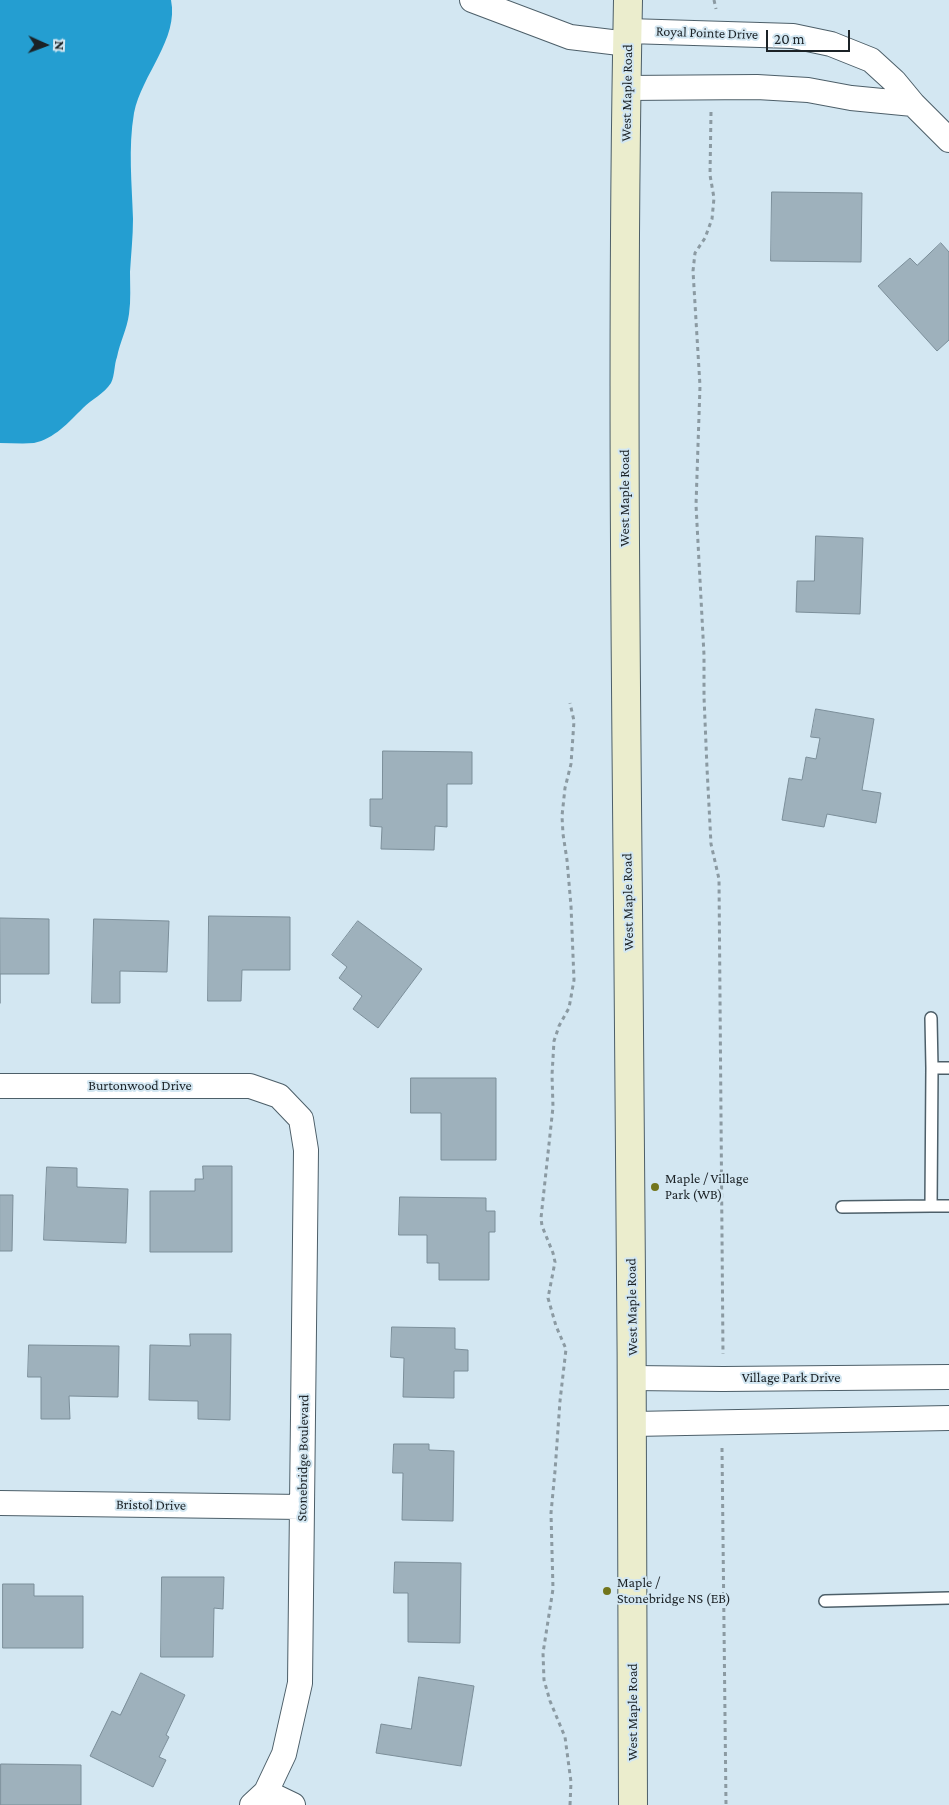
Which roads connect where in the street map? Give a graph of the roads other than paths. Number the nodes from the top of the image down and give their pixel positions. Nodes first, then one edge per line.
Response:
1 (472, 0) edge
2 (628, 0) edge
3 (628, 38) junction
4 (626, 88) junction
5 (913, 104) junction
6 (949, 140) edge
7 (930, 1018) dead end
8 (932, 1068) junction
9 (949, 1068) edge
10 (0, 1086) edge
11 (279, 1096) joint
12 (931, 1206) junction
13 (949, 1206) edge
14 (842, 1207) dead end
15 (949, 1377) edge
16 (633, 1378) junction
17 (949, 1418) edge
18 (633, 1424) junction
19 (0, 1503) edge
20 (302, 1506) junction
21 (949, 1598) edge
22 (825, 1601) dead end
23 (259, 1798) edge
24 (293, 1805) edge
25 (633, 1805) edge

1 - 3 street, Royal Pointe Drive
2 - 3 main road, West Maple Road
3 - 4 main road, West Maple Road
3 - 5 street, Royal Pointe Drive
4 - 5 street
4 - 16 main road, West Maple Road
5 - 6 street, Royal Pointe Drive
7 - 8 lane
8 - 9 lane
8 - 12 lane
10 - 11 street, Burtonwood Drive
11 - 20 street, Stonebridge Boulevard
12 - 13 lane
12 - 14 lane
15 - 16 street, Village Park Drive
16 - 18 main road, West Maple Road
17 - 18 street
18 - 25 main road, West Maple Road
19 - 20 street, Bristol Drive
20 - 23 street, Stonebridge Boulevard
21 - 22 lane
23 - 24 street, Stonebridge Boulevard

